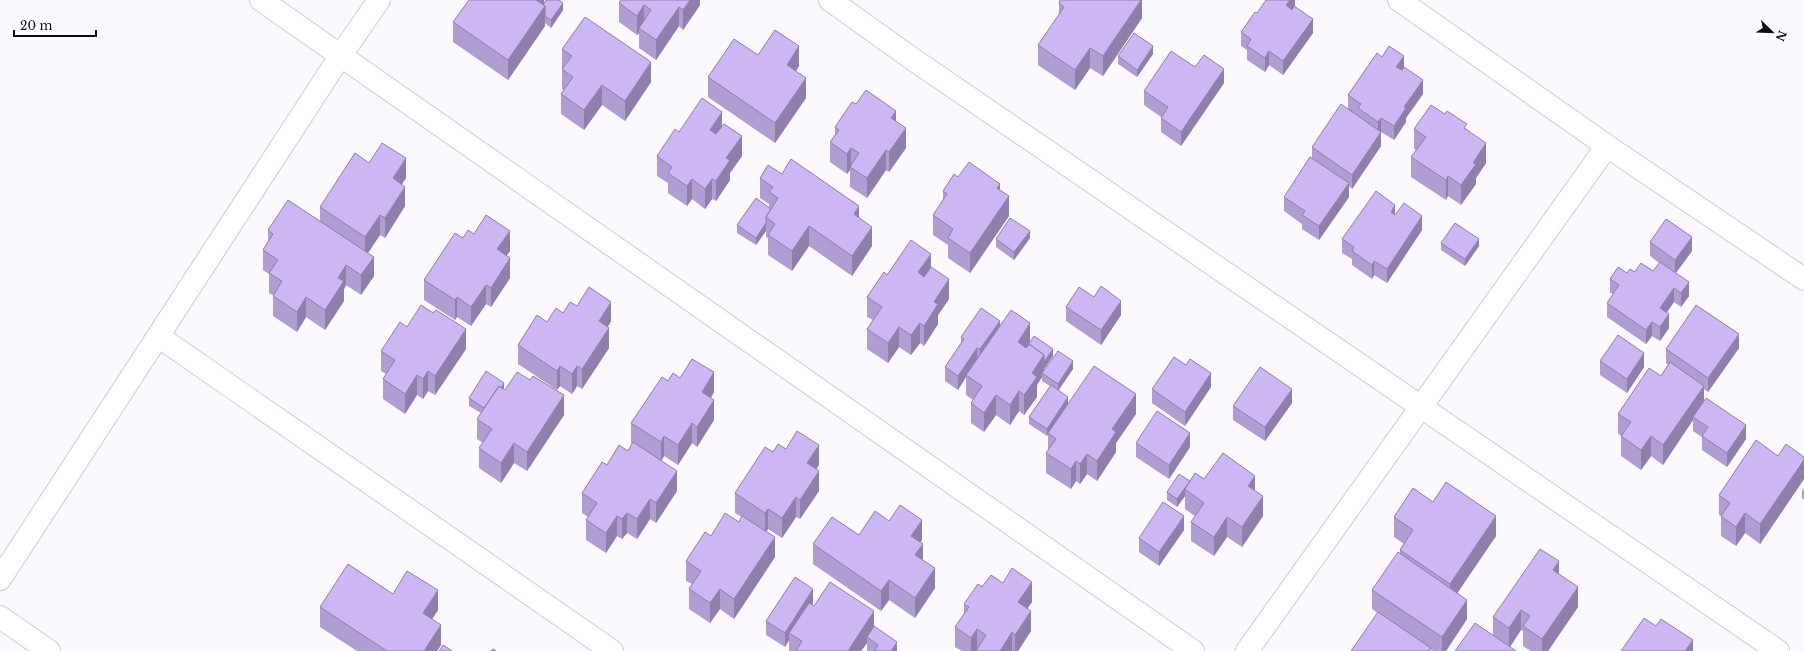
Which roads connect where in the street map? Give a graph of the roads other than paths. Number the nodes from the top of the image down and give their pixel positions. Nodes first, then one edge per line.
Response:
1 (261, 0) edge
2 (379, 0) edge
3 (830, 0) edge
4 (1399, 0) edge
5 (341, 55) junction
6 (1608, 146) junction
7 (1804, 279) edge
8 (158, 336) junction
9 (1420, 407) junction
10 (0, 579) edge
11 (0, 617) edge
12 (48, 651) edge
13 (612, 651) edge
14 (1192, 651) edge
15 (1247, 651) edge
16 (1778, 651) edge

1 - 5 street
2 - 5 street
3 - 9 street
4 - 6 street
5 - 8 street
5 - 14 street
6 - 7 street
6 - 9 street
8 - 10 street
8 - 13 street
9 - 15 street
9 - 16 street
11 - 12 street

